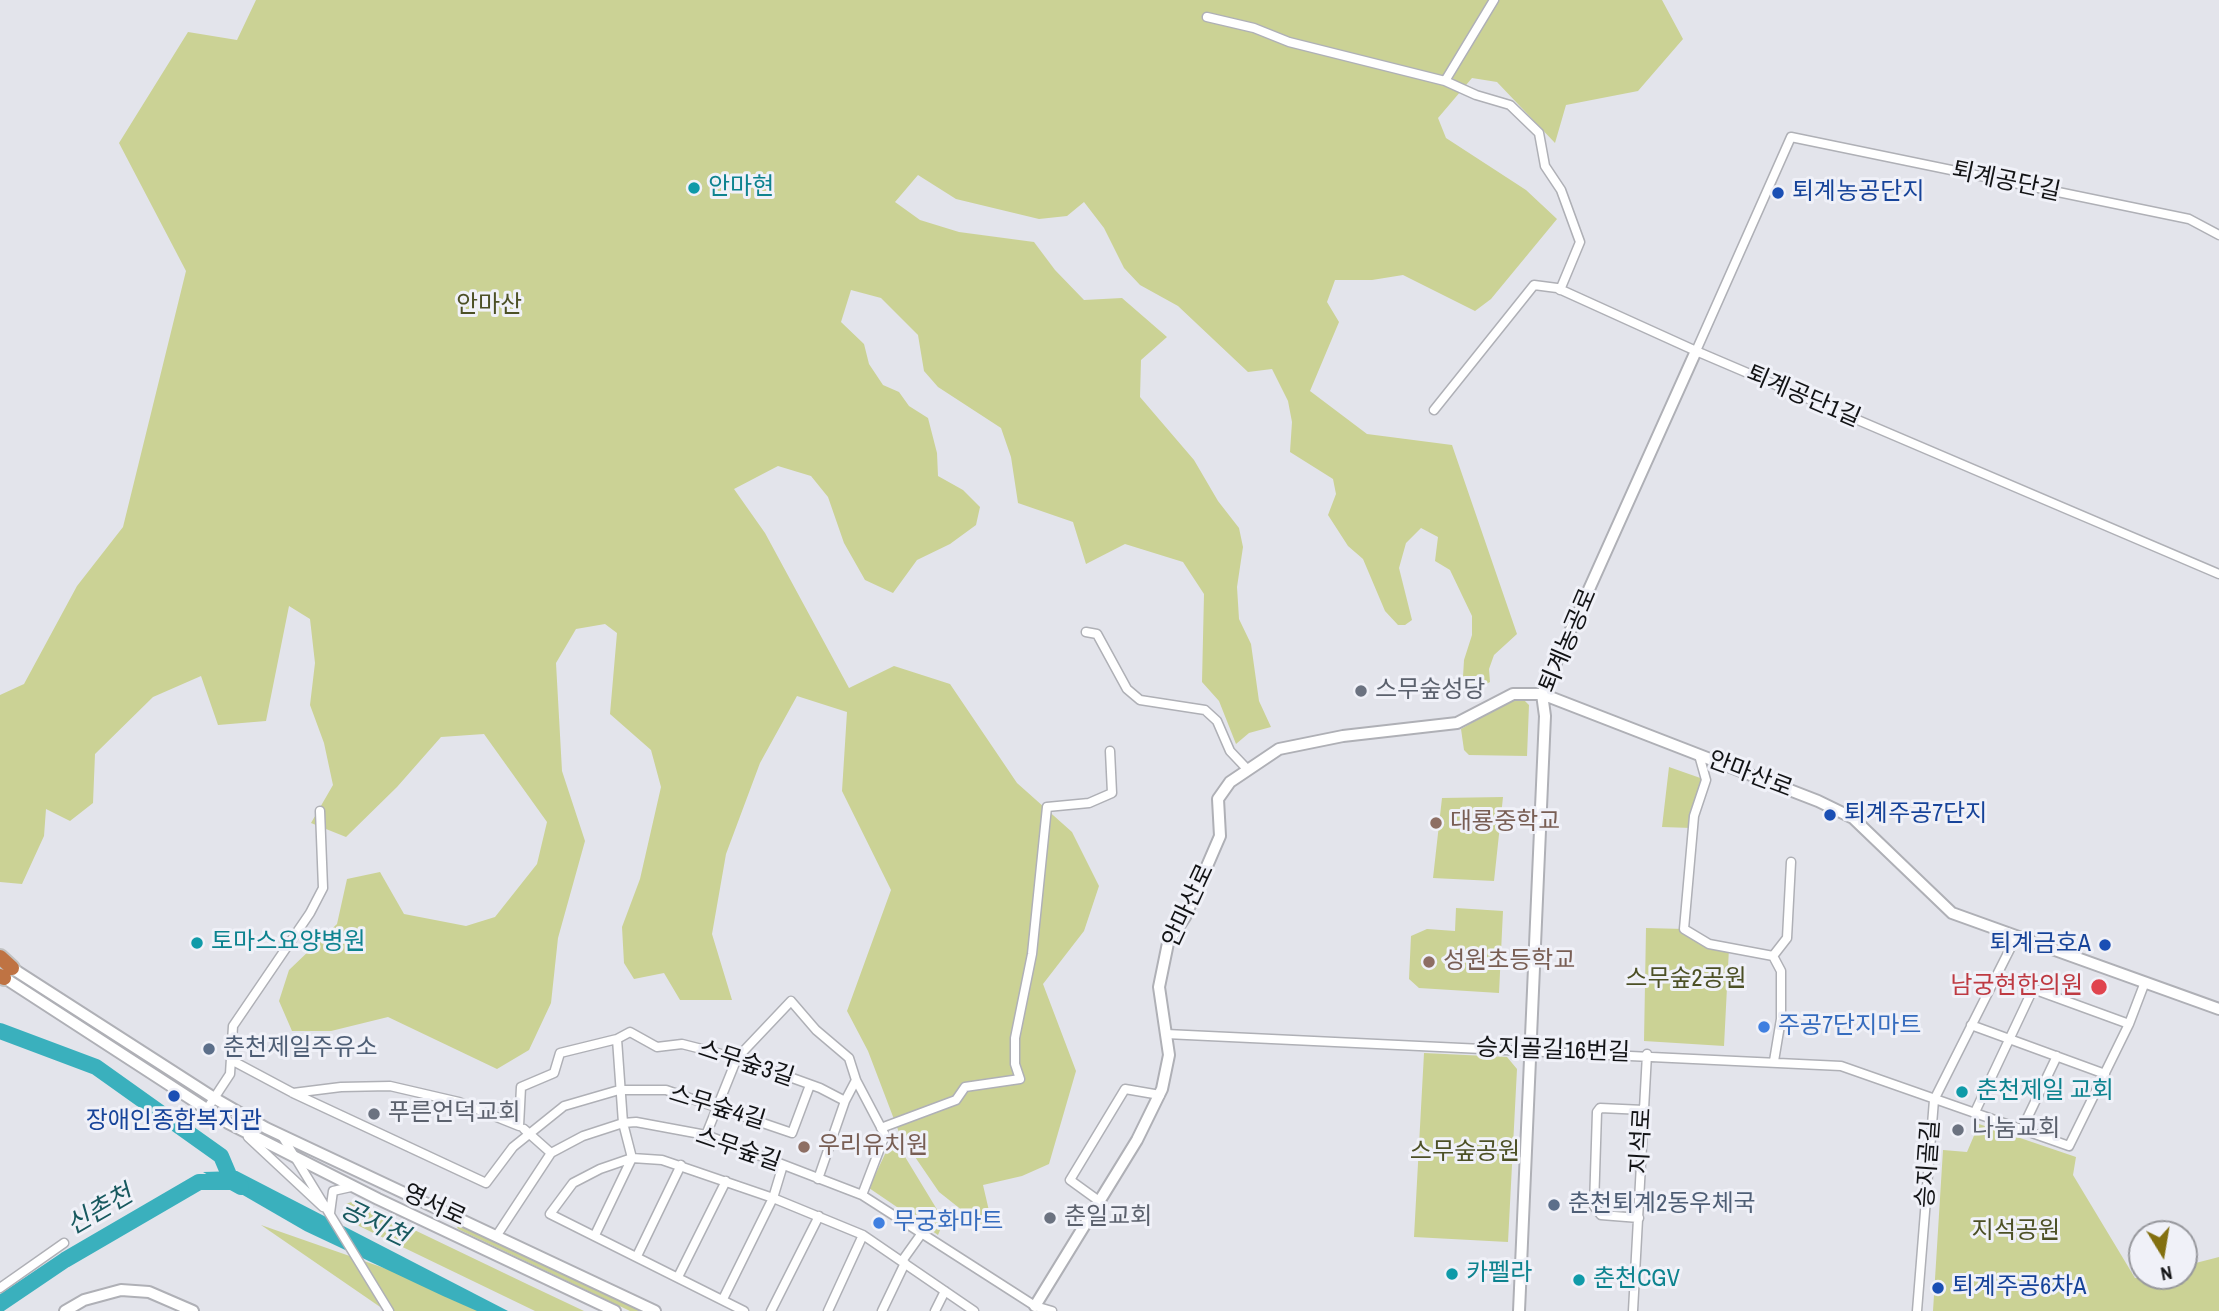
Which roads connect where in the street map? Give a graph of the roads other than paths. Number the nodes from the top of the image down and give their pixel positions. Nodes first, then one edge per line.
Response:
1 (1494, 0) edge
2 (1207, 17) dead end
3 (1445, 81) junction
4 (1791, 138) joint
5 (2219, 235) edge
6 (1560, 290) junction
7 (1696, 351) junction
8 (1434, 410) dead end
9 (2219, 574) edge
10 (1086, 632) dead end
11 (1542, 694) junction
12 (1110, 751) dead end
13 (1699, 755) junction
14 (1248, 770) junction
15 (320, 811) dead end
16 (1791, 862) dead end
17 (2016, 937) junction
18 (1773, 956) junction
19 (3, 969) edge
20 (2145, 982) junction
21 (2219, 1009) edge
22 (2129, 1024) junction
23 (1971, 1025) junction
24 (1166, 1034) junction
25 (617, 1039) junction
26 (2011, 1040) junction
27 (1530, 1051) junction
28 (1647, 1055) junction
29 (2057, 1056) junction
30 (737, 1058) junction
31 (233, 1061) junction
32 (1774, 1061) junction
33 (2105, 1073) junction
34 (856, 1080) junction
35 (810, 1085) junction
36 (620, 1090) junction
37 (293, 1093) junction
38 (1160, 1095) junction
39 (214, 1098) junction
40 (1934, 1100) junction
41 (845, 1101) junction
42 (717, 1105) junction
43 (207, 1109) junction
44 (1644, 1110) junction
45 (1975, 1112) junction
46 (623, 1123) junction
47 (235, 1126) junction
48 (519, 1126) junction
49 (881, 1128) junction
50 (2022, 1129) junction
51 (529, 1132) junction
52 (706, 1135) junction
53 (282, 1136) junction
54 (551, 1153) junction
55 (295, 1157) junction
56 (632, 1158) junction
57 (783, 1165) junction
58 (681, 1166) junction
59 (818, 1179) junction
60 (726, 1181) junction
61 (356, 1188) junction
62 (862, 1195) junction
63 (773, 1198) junction
64 (324, 1201) junction
65 (1099, 1201) junction
66 (819, 1216) junction
67 (1639, 1218) junction
68 (922, 1233) junction
69 (496, 1235) junction
70 (595, 1235) junction
71 (863, 1236) junction
72 (64, 1243) dead end
73 (637, 1256) junction
74 (904, 1262) junction
75 (678, 1277) junction
76 (0, 1289) edge
77 (945, 1292) junction
78 (723, 1299) junction
79 (1033, 1309) edge
80 (65, 1311) edge
81 (193, 1311) edge
82 (390, 1311) edge
83 (615, 1311) edge
84 (655, 1311) edge
85 (744, 1311) edge
86 (771, 1311) edge
87 (828, 1311) edge
88 (882, 1311) edge
89 (936, 1311) edge
90 (974, 1311) edge
91 (1052, 1311) edge
92 (1519, 1311) edge
93 (1633, 1311) edge
94 (1917, 1311) edge

1 - 3 street
2 - 3 street
3 - 6 street
4 - 5 street, 퇴계공단길
4 - 7 street, 퇴계농공로
6 - 7 street, 퇴계공단1길
6 - 8 street, 퇴계공단1길
7 - 9 street, 퇴계공단1길
7 - 11 street, 퇴계농공로
10 - 14 street
11 - 13 street, 안마산로
11 - 14 street, 안마산로
11 - 27 street, 퇴계농공로
12 - 49 street
13 - 17 street, 안마산로
13 - 18 street
14 - 24 street, 안마산로
15 - 31 street
16 - 18 street
17 - 20 street, 안마산로
17 - 23 street, 승지골길
18 - 32 street
19 - 39 street, 영서로
19 - 43 street, 영서로
20 - 21 street, 안마산로
20 - 22 street
22 - 26 street
22 - 33 street
23 - 26 street
23 - 40 street, 승지골길
24 - 27 street, 승지골길16번길
24 - 38 street, 안마산로
25 - 30 street, 스무숲3길
25 - 36 street
25 - 48 street, 스무숲3길
26 - 29 street
26 - 45 street
27 - 28 street, 승지골길16번길
27 - 92 street, 퇴계농공로
28 - 32 street, 승지골길16번길
28 - 44 street, 지석로
29 - 33 street
29 - 50 street
30 - 34 street
30 - 35 street, 스무숲3길
30 - 42 street
31 - 37 street, 스무숲4길
31 - 39 street
32 - 40 street, 승지골길16번길
33 - 50 street, 승지골길16번길
34 - 41 street
34 - 49 street
35 - 41 street, 스무숲3길
35 - 42 street, 스무숲4길
36 - 42 street, 스무숲4길
36 - 46 street
36 - 51 street, 스무숲4길
37 - 48 street
37 - 51 street, 스무숲4길
38 - 65 street, 안마산로
38 - 65 street
39 - 43 street
39 - 53 street, 영서로
40 - 45 street, 승지골길16번길
40 - 94 street, 승지골길
41 - 59 street
42 - 52 street
43 - 47 street, 영서로
44 - 67 street, 지석로
44 - 67 street
45 - 50 street, 승지골길16번길
46 - 52 street, 스무숲길
46 - 54 street, 스무숲길
46 - 56 street
47 - 55 street, 영서로
47 - 64 street
48 - 51 street
49 - 62 street
51 - 54 street
52 - 57 street, 스무숲길
53 - 55 street
53 - 69 street, 영서로
54 - 69 street, 스무숲길
55 - 61 street, 영서로
55 - 64 street
56 - 58 street
56 - 70 street
56 - 70 street
57 - 59 street, 스무숲길
57 - 63 street
58 - 60 street
58 - 73 street
59 - 62 street, 스무숲길
60 - 63 street
60 - 75 street
61 - 64 street
61 - 83 street, 영서로
62 - 68 street, 스무숲길
63 - 66 street
63 - 78 street
64 - 82 street
65 - 79 street, 안마산로
66 - 71 street
66 - 86 street
67 - 93 street, 지석로
68 - 74 street
68 - 79 street, 스무숲길
69 - 84 street, 영서로
70 - 73 street
71 - 74 street
71 - 87 street
72 - 76 street
73 - 75 street
74 - 77 street
74 - 88 street
75 - 78 street
77 - 89 street
77 - 90 street
78 - 85 street
79 - 91 street
80 - 81 street

